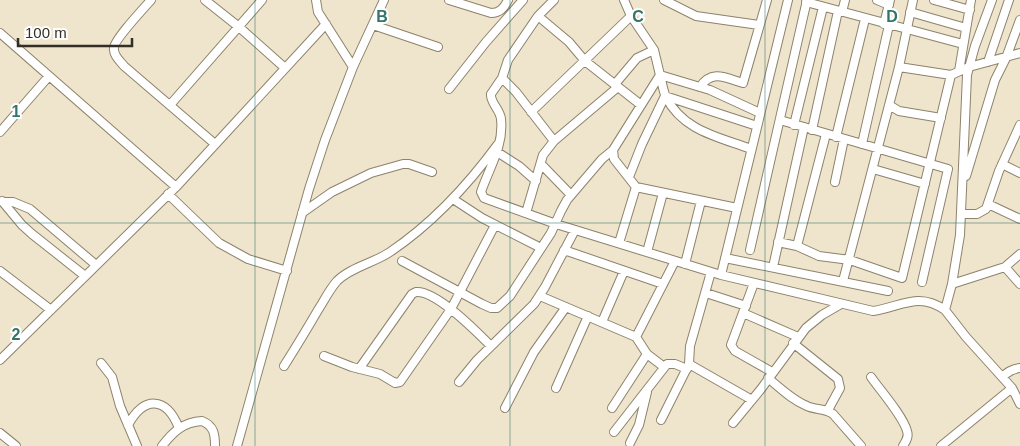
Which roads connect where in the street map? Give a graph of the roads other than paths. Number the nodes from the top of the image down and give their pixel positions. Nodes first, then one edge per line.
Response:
1 (151, 0) edge
2 (205, 0) edge
3 (262, 0) edge
4 (316, 0) edge
5 (384, 0) edge
6 (449, 0) edge
7 (508, 0) edge
8 (524, 0) edge
9 (554, 0) edge
10 (624, 0) edge
11 (664, 0) edge
12 (767, 0) edge
13 (788, 0) edge
14 (846, 0) edge
15 (877, 0) edge
16 (913, 0) edge
17 (934, 0) edge
18 (971, 0) edge
19 (992, 0) edge
20 (1009, 0) edge
21 (807, 1) edge
22 (889, 2) edge
23 (823, 7) junction
24 (970, 10) junction
25 (840, 12) junction
26 (910, 12) junction
27 (538, 16) junction
28 (631, 16) junction
29 (865, 18) junction
30 (1020, 20) edge
31 (326, 24) junction
32 (886, 24) junction
33 (373, 25) junction
34 (759, 25) junction
35 (239, 27) junction
36 (966, 28) junction
37 (906, 30) junction
38 (0, 33) edge
39 (963, 44) junction
40 (438, 47) dead end
41 (654, 50) junction
42 (1020, 53) edge
43 (1006, 58) junction
44 (585, 61) junction
45 (988, 62) junction
46 (353, 67) junction
47 (899, 67) junction
48 (969, 67) junction
49 (285, 68) junction
50 (955, 73) junction
51 (660, 75) junction
52 (49, 76) junction
53 (502, 78) junction
54 (617, 86) junction
55 (700, 87) junction
56 (449, 89) dead end
57 (665, 96) junction
58 (170, 105) junction
59 (641, 105) junction
60 (889, 105) junction
61 (531, 112) junction
62 (760, 113) junction
63 (941, 118) junction
64 (780, 120) junction
65 (794, 124) junction
66 (1020, 125) edge
67 (757, 126) junction
68 (808, 129) junction
69 (0, 132) edge
70 (826, 134) junction
71 (840, 138) junction
72 (500, 140) junction
73 (554, 142) junction
74 (215, 144) junction
75 (862, 144) junction
76 (751, 148) junction
77 (878, 149) junction
78 (613, 150) junction
79 (497, 152) junction
80 (541, 164) junction
81 (930, 164) junction
82 (1002, 164) junction
83 (873, 169) junction
84 (432, 172) dead end
85 (1020, 173) edge
86 (628, 178) junction
87 (536, 181) junction
88 (834, 182) dead end
89 (925, 184) junction
90 (963, 185) junction
91 (176, 187) junction
92 (636, 187) junction
93 (663, 192) junction
94 (168, 194) junction
95 (571, 195) junction
96 (453, 199) junction
97 (1, 200) edge
98 (701, 200) junction
99 (988, 204) junction
100 (737, 208) junction
101 (302, 213) junction
102 (526, 213) junction
103 (961, 214) junction
104 (1020, 219) edge
105 (556, 224) junction
106 (495, 225) junction
107 (575, 230) junction
108 (778, 242) junction
109 (619, 243) junction
110 (797, 246) junction
111 (541, 248) junction
112 (564, 250) junction
113 (750, 250) dead end
114 (646, 252) junction
115 (1020, 254) edge
116 (725, 258) junction
117 (850, 260) junction
118 (402, 261) dead end
119 (675, 261) junction
120 (685, 264) junction
121 (96, 265) junction
122 (773, 267) junction
123 (1006, 267) junction
124 (287, 271) junction
125 (624, 271) junction
126 (712, 272) junction
127 (2, 275) edge
128 (721, 275) junction
129 (85, 276) junction
130 (844, 282) junction
131 (922, 282) dead end
132 (754, 283) junction
133 (663, 284) junction
134 (952, 284) junction
135 (1020, 284) edge
136 (888, 290) dead end
137 (459, 293) junction
138 (706, 293) junction
139 (540, 296) junction
140 (841, 304) junction
141 (566, 307) junction
142 (451, 309) junction
143 (50, 310) junction
144 (744, 310) junction
145 (945, 310) junction
146 (588, 316) junction
147 (602, 322) junction
148 (636, 337) junction
149 (796, 340) junction
150 (491, 346) junction
151 (647, 354) junction
152 (324, 356) dead end
153 (0, 360) edge
154 (1020, 361) edge
155 (101, 363) dead end
156 (284, 366) dead end
157 (664, 367) junction
158 (688, 367) junction
159 (1017, 368) edge
160 (359, 369) junction
161 (770, 375) junction
162 (870, 377) dead end
163 (1002, 377) junction
164 (459, 382) dead end
165 (648, 387) junction
166 (556, 388) dead end
167 (1012, 388) junction
168 (752, 400) junction
169 (1020, 404) edge
170 (505, 408) dead end
171 (612, 408) dead end
172 (828, 410) junction
173 (660, 420) dead end
174 (733, 423) dead end
175 (128, 425) junction
176 (179, 428) junction
177 (614, 432) dead end
178 (0, 433) edge
179 (630, 444) dead end
180 (16, 446) edge
181 (137, 446) edge
182 (162, 446) edge
183 (215, 446) edge
184 (238, 446) edge
185 (861, 446) edge
186 (904, 446) edge
187 (941, 446) edge

1 - 58 street
2 - 35 street
3 - 35 street
4 - 31 street
5 - 33 street
6 - 7 street
8 - 56 street
9 - 27 street
10 - 28 street
11 - 34 street
12 - 34 street
13 - 62 street
14 - 25 street
15 - 22 street
16 - 26 street
17 - 24 street
18 - 24 street
19 - 48 street
20 - 45 street
21 - 23 street
21 - 64 street
22 - 32 street
23 - 25 street
23 - 65 street
24 - 36 street
25 - 29 street
25 - 68 street
26 - 36 street
26 - 37 street
27 - 44 street
27 - 53 street
28 - 41 street
28 - 44 street
29 - 32 street
29 - 71 street
30 - 43 street
31 - 46 street
31 - 49 street
32 - 37 street
32 - 75 street
33 - 40 street
33 - 46 street
34 - 55 street
35 - 49 street
35 - 58 street
36 - 39 street
37 - 39 street
37 - 47 street
38 - 52 street
39 - 50 street
41 - 51 street
41 - 54 street
42 - 43 street
43 - 45 street
43 - 90 street
44 - 54 street
44 - 61 street
45 - 48 street
46 - 101 street
47 - 50 street
47 - 60 street
48 - 50 street
48 - 90 street
49 - 74 street
50 - 63 street
51 - 55 street
51 - 57 street
51 - 59 street
52 - 69 street
52 - 91 street
53 - 61 street
53 - 72 street
54 - 59 street
54 - 73 street
55 - 62 street
57 - 67 street
57 - 76 street
57 - 86 street
58 - 74 street
59 - 78 street
60 - 63 street
60 - 77 street
61 - 73 street
62 - 67 street
63 - 81 street
64 - 65 street
64 - 113 street
65 - 68 street
66 - 82 street
67 - 76 street
68 - 70 street
68 - 108 street
70 - 71 street
70 - 110 street
71 - 75 street
71 - 88 street
72 - 79 street
72 - 96 street
73 - 80 street
74 - 91 street
75 - 77 street
76 - 100 street
77 - 81 street
77 - 83 street
78 - 86 street
78 - 95 street
79 - 87 street
79 - 102 street
80 - 87 street
80 - 95 street
81 - 89 street
81 - 131 street
82 - 85 street
82 - 99 street
83 - 89 street
83 - 117 street
84 - 101 street
86 - 92 street
87 - 102 street
89 - 117 street
90 - 103 street
91 - 94 street
92 - 93 street
92 - 109 street
93 - 98 street
93 - 114 street
94 - 121 street
94 - 124 street
95 - 105 street
96 - 106 street
96 - 156 street
97 - 121 street
97 - 129 street
98 - 100 street
98 - 120 street
99 - 103 street
99 - 104 street
100 - 116 street
101 - 124 street
102 - 105 street
103 - 134 street
105 - 107 street
105 - 111 street
106 - 111 street
106 - 137 street
107 - 109 street
107 - 112 street
108 - 110 street
108 - 122 street
109 - 114 street
110 - 117 street
111 - 137 street
112 - 125 street
112 - 139 street
114 - 119 street
115 - 123 street
116 - 122 street
116 - 128 street
117 - 130 street
118 - 137 street
119 - 120 street
119 - 133 street
120 - 126 street
121 - 129 street
122 - 130 street
123 - 134 street
123 - 135 street
124 - 184 street
125 - 133 street
125 - 147 street
126 - 128 street
126 - 138 street
127 - 143 street
128 - 132 street
129 - 143 street
130 - 136 street
132 - 140 street
132 - 144 street
133 - 148 street
134 - 145 street
137 - 142 street
138 - 144 street
138 - 158 street
139 - 141 street
139 - 150 street
140 - 145 street
140 - 149 street
141 - 146 street
141 - 170 street
142 - 150 street
142 - 160 street
142 - 160 street
143 - 153 street
144 - 149 street
144 - 161 street
145 - 163 street
146 - 147 street
146 - 166 street
147 - 148 street
148 - 151 street
149 - 161 street
149 - 172 street
150 - 164 street
151 - 157 street
151 - 171 street
152 - 160 street
154 - 159 street
155 - 175 street
157 - 158 street
157 - 165 street
158 - 168 street
158 - 173 street
159 - 163 street
161 - 168 street
161 - 172 street
162 - 186 street
163 - 167 street
165 - 177 street
165 - 179 street
167 - 169 street
167 - 187 street
168 - 174 street
172 - 185 street
175 - 176 street
175 - 181 street
176 - 182 street
176 - 183 street
178 - 180 street

